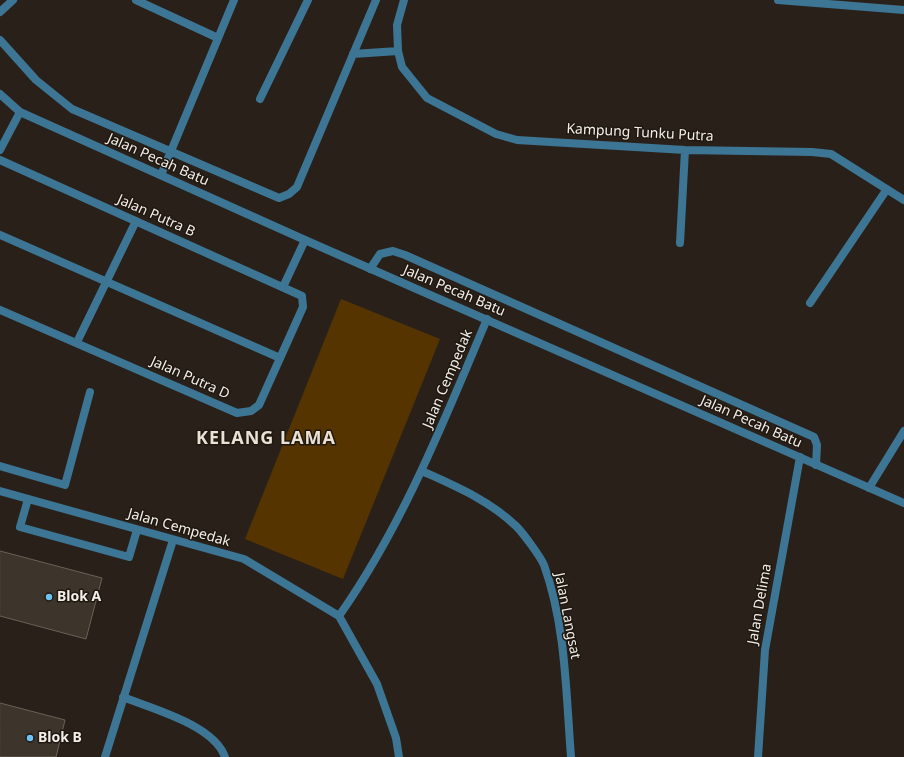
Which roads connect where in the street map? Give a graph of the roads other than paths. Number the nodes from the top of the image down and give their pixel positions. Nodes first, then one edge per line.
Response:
1 (13, 0) edge
2 (136, 0) edge
3 (234, 0) edge
4 (308, 0) edge
5 (376, 0) edge
6 (404, 0) edge
7 (778, 0) edge
8 (904, 10) edge
9 (0, 12) edge
10 (218, 38) junction
11 (0, 40) edge
12 (398, 51) junction
13 (353, 54) junction
14 (0, 94) edge
15 (260, 99) dead end
16 (20, 112) junction
17 (0, 150) edge
18 (685, 150) junction
19 (170, 152) junction
20 (0, 160) edge
21 (161, 175) junction
22 (887, 189) junction
23 (904, 200) edge
24 (136, 221) junction
25 (0, 235) edge
26 (305, 240) junction
27 (680, 243) dead end
28 (370, 269) junction
29 (107, 282) junction
30 (283, 287) junction
31 (302, 296) joint
32 (810, 303) dead end
33 (0, 310) edge
34 (488, 319) junction
35 (78, 342) junction
36 (280, 358) junction
37 (90, 392) dead end
38 (904, 431) edge
39 (800, 458) junction
40 (816, 465) junction
41 (0, 466) edge
42 (422, 471) junction
43 (869, 488) junction
44 (0, 491) edge
45 (28, 499) junction
46 (904, 503) edge
47 (137, 530) junction
48 (173, 540) junction
49 (339, 616) junction
50 (123, 697) junction
51 (105, 757) edge
52 (225, 757) edge
53 (399, 757) edge
54 (571, 757) edge
55 (758, 757) edge

1 - 9 street
2 - 10 street
3 - 10 street
4 - 15 street
5 - 13 street
6 - 12 street, Kampung Tunku Putra
7 - 8 street
10 - 19 street
11 - 19 street
12 - 13 street
12 - 18 street, Kampung Tunku Putra
13 - 19 street
14 - 16 street, Jalan Pecah Batu
16 - 17 street
16 - 21 street, Jalan Pecah Batu
18 - 22 street, Kampung Tunku Putra
18 - 27 street
19 - 21 street
20 - 24 street, Jalan Putra B
21 - 26 street, Jalan Pecah Batu
22 - 23 street, Kampung Tunku Putra
22 - 32 street
24 - 29 street
24 - 30 street, Jalan Putra B
25 - 29 street
26 - 28 street, Jalan Pecah Batu
26 - 30 street
28 - 34 street, Jalan Pecah Batu
28 - 40 street
29 - 35 street
29 - 36 street
30 - 31 street, Jalan Putra B
31 - 36 street, Jalan Putra D
33 - 35 street, Jalan Putra D
34 - 39 street, Jalan Pecah Batu
34 - 42 street, Jalan Cempedak
35 - 36 street, Jalan Putra D
37 - 41 street
38 - 43 street
39 - 40 street, Jalan Pecah Batu
39 - 55 street, Jalan Delima
40 - 43 street, Jalan Pecah Batu
42 - 49 street, Jalan Cempedak
42 - 54 street, Jalan Langsat
43 - 46 street, Jalan Pecah Batu
44 - 45 street, Jalan Cempedak
45 - 47 street, Jalan Cempedak
45 - 47 street
47 - 48 street, Jalan Cempedak
48 - 49 street, Jalan Cempedak
48 - 50 street
49 - 53 street, Jalan Cempedak
50 - 51 street
50 - 52 street

